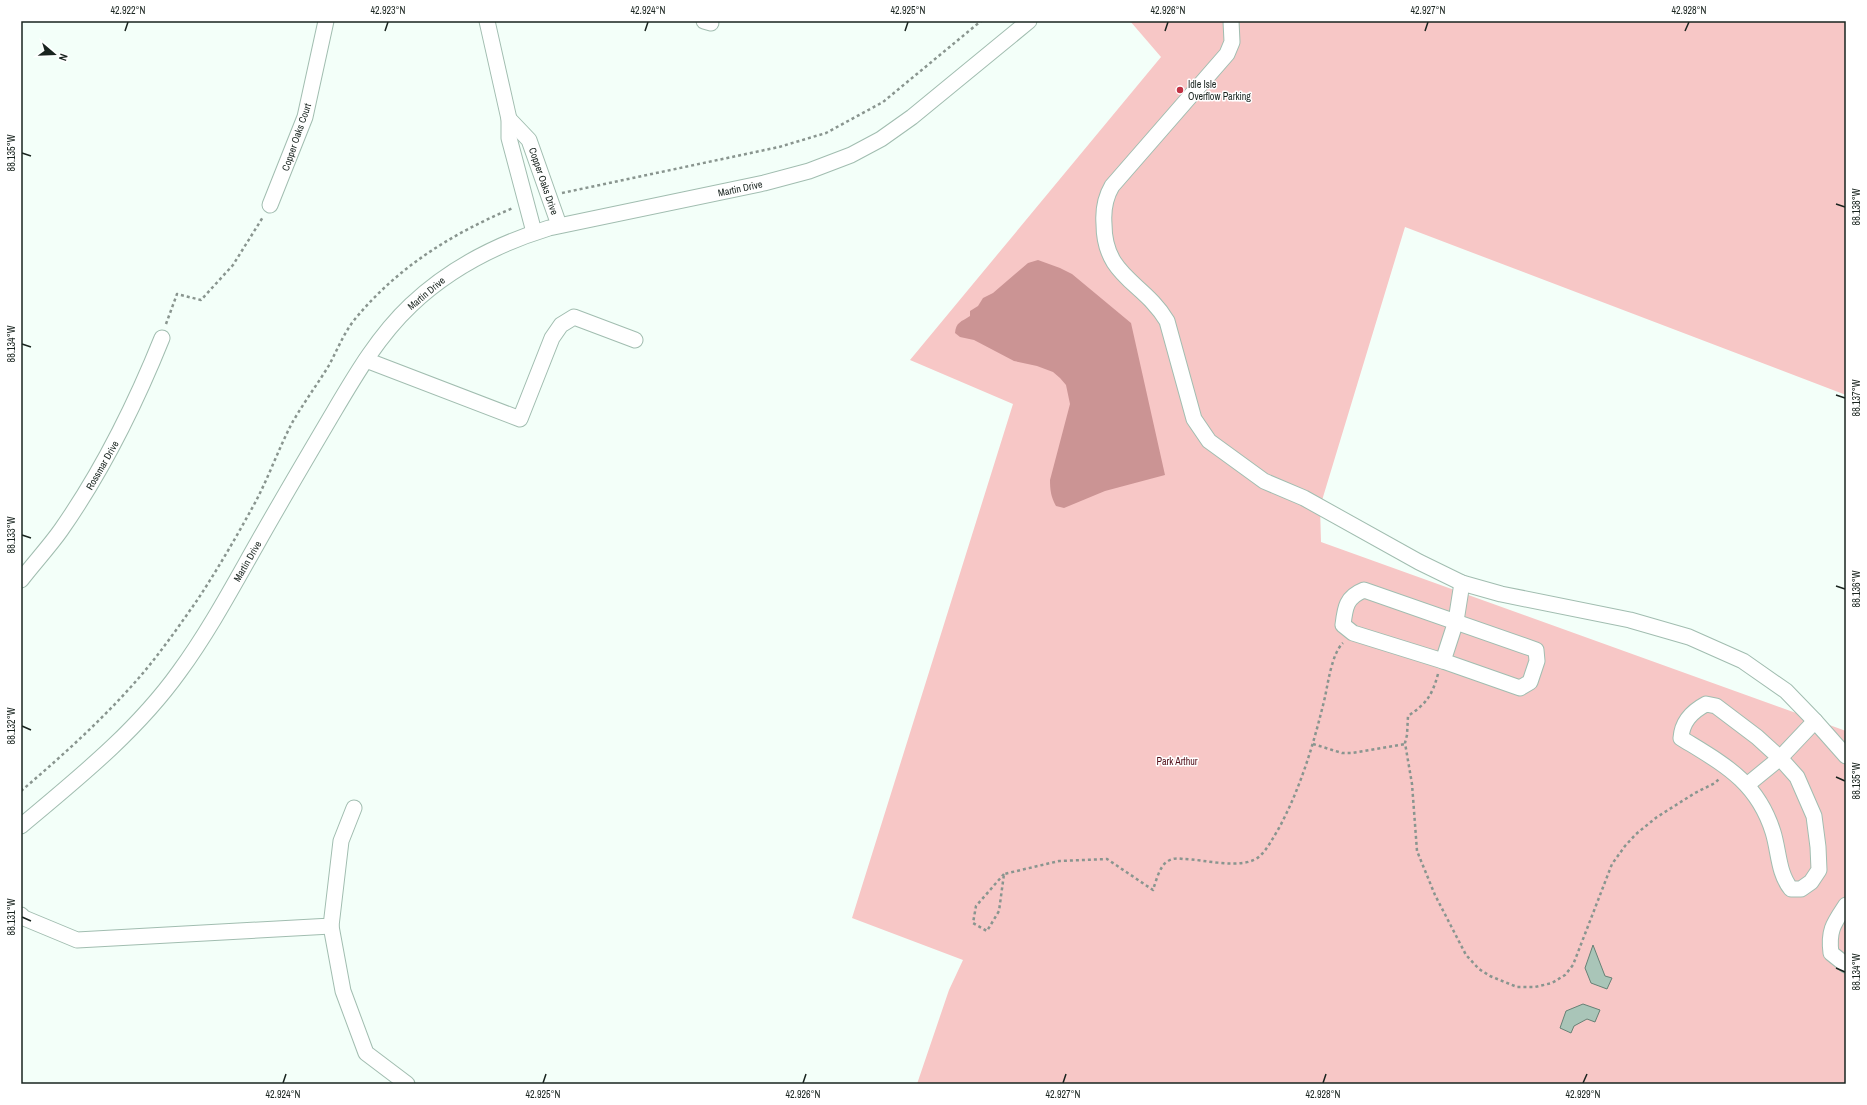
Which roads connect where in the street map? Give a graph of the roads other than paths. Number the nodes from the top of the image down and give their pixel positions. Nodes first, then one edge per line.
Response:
1 (326, 21) edge
2 (487, 21) edge
3 (1029, 21) edge
4 (1231, 21) edge
5 (510, 120) junction
6 (270, 205) road end
7 (559, 225) junction
8 (534, 232) junction
9 (162, 338) road end
10 (635, 340) dead end
11 (366, 360) junction
12 (21, 580) edge
13 (1462, 583) junction
14 (1456, 621) junction
15 (1442, 661) junction
16 (1815, 721) junction
17 (1846, 756) edge
18 (1780, 758) junction
19 (1747, 785) junction
20 (354, 808) dead end
21 (21, 826) edge
22 (1846, 905) edge
23 (21, 915) edge
24 (331, 926) junction
25 (1846, 965) edge
26 (407, 1084) edge

1 - 6 street, Copper Oaks Court
2 - 5 street, Copper Oaks Drive
3 - 7 street, Martin Drive
4 - 13 street
5 - 7 street, Copper Oaks Drive
5 - 8 street, Copper Oaks Drive
7 - 8 street, Martin Drive
8 - 11 street, Martin Drive
9 - 12 street, Rossmar Drive
10 - 11 street
11 - 21 street, Martin Drive
13 - 14 street
13 - 16 street
14 - 15 street
14 - 15 street
14 - 15 street
16 - 17 street
16 - 18 street
18 - 19 street
18 - 19 street
18 - 19 street
20 - 24 street
22 - 25 street
23 - 24 street
24 - 26 street

